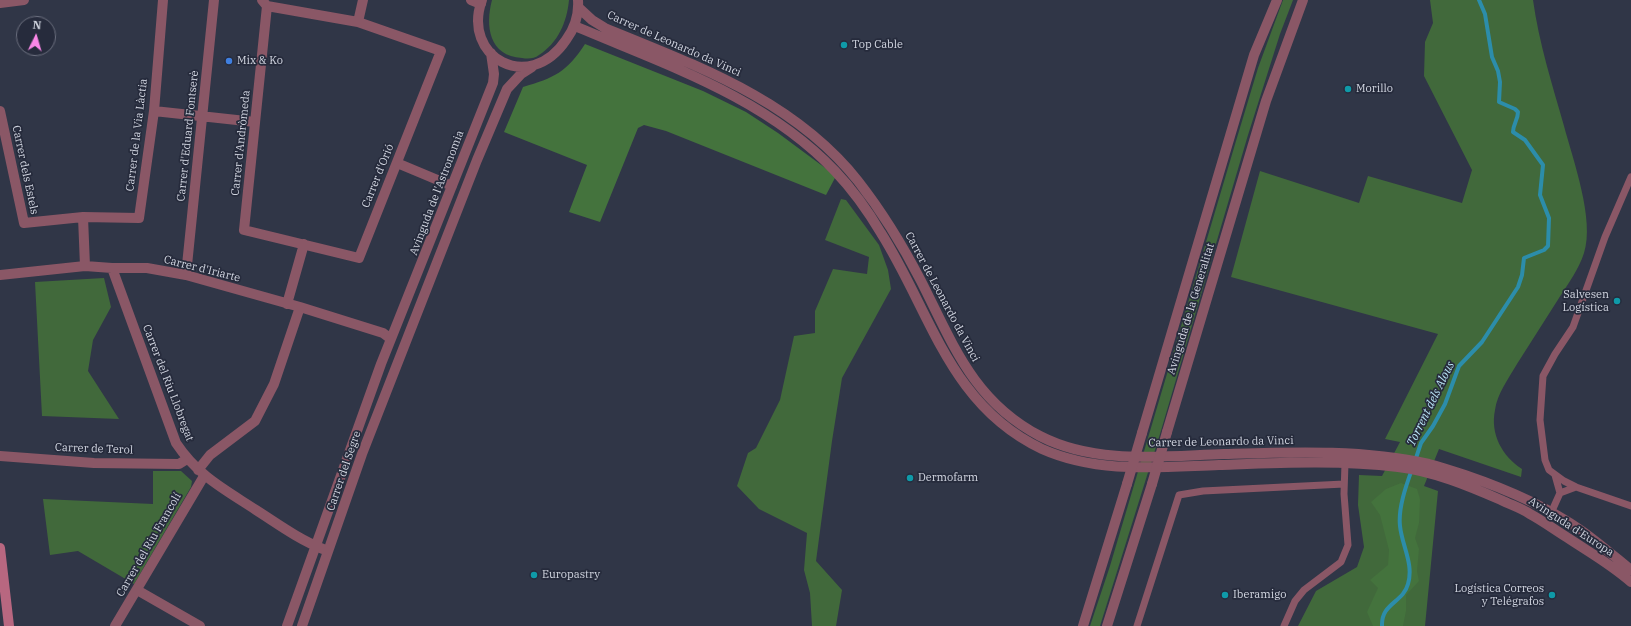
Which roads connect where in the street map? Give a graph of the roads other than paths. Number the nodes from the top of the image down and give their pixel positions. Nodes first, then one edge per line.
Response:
1 (24, 0) edge
2 (163, 0) edge
3 (214, 0) edge
4 (363, 0) edge
5 (471, 0) edge
6 (1277, 0) edge
7 (1303, 0) edge
8 (482, 2) edge
9 (0, 3) edge
10 (265, 3) edge
11 (578, 4) edge
12 (358, 22) junction
13 (574, 26) junction
14 (491, 53) junction
15 (532, 67) junction
16 (154, 111) junction
17 (0, 116) edge
18 (202, 116) junction
19 (255, 122) junction
20 (397, 163) junction
21 (1631, 177) edge
22 (452, 186) junction
23 (83, 217) junction
24 (304, 244) junction
25 (85, 266) junction
26 (112, 268) junction
27 (0, 275) edge
28 (186, 275) junction
29 (287, 304) junction
30 (300, 307) junction
31 (391, 339) junction
32 (0, 456) edge
33 (187, 459) junction
34 (1384, 462) junction
35 (1345, 463) junction
36 (1430, 469) junction
37 (201, 473) junction
38 (1555, 475) junction
39 (1344, 484) junction
40 (1576, 486) junction
41 (1560, 493) junction
42 (1631, 506) edge
43 (1551, 513) junction
44 (316, 546) junction
45 (0, 548) edge
46 (328, 551) junction
47 (1631, 570) edge
48 (1631, 582) edge
49 (137, 590) junction
50 (9, 626) edge
51 (115, 626) edge
52 (200, 626) edge
53 (287, 626) edge
54 (302, 626) edge
55 (1083, 626) edge
56 (1107, 626) edge
57 (1137, 626) edge
58 (1284, 626) edge

1 - 9 street
2 - 16 street, Carrer de la Via Làctia
3 - 18 street, Carrer d'Eduard Fontserè
4 - 12 street
5 - 8 street
6 - 55 street, Avinguda de la Generalitat, bridge
7 - 56 street, Avinguda de la Generalitat, bridge
8 - 14 street
10 - 12 street
10 - 19 street, Carrer d'Andròmeda
11 - 13 street
11 - 34 street, Carrer de Leonardo da Vinci
12 - 20 street, Carrer d'Orió
13 - 15 street
13 - 35 street, Carrer de Leonardo da Vinci
14 - 15 street
14 - 22 street, Avinguda de l'Astronomia
15 - 46 street, Carrer del Segre
16 - 18 street
16 - 23 street, Carrer de la Via Làctia
17 - 23 street, Carrer dels Estels
18 - 19 street
18 - 28 street, Carrer d'Eduard Fontserè
19 - 24 street, Carrer d'Andròmeda
20 - 22 street
20 - 24 street, Carrer d'Orió
21 - 38 lane
22 - 31 street, Avinguda de l'Astronomia
23 - 25 street
24 - 29 street
25 - 26 street, Carrer d'Iriarte
25 - 27 street, Carrer d'Iriarte
26 - 28 street, Carrer d'Iriarte
26 - 33 street, Carrer del Riu Llobregat
28 - 29 street, Carrer d'Iriarte
29 - 30 street, Carrer d'Iriarte
30 - 31 street, Carrer d'Iriarte
30 - 37 street, Carrer del Riu Francolí
31 - 44 street, Carrer del Segre
32 - 33 street, Carrer de Terol
33 - 37 street, Carrer del Riu Llobregat
34 - 35 street, Carrer de Leonardo da Vinci
34 - 36 street, Carrer de Leonardo da Vinci
35 - 39 lane
36 - 43 street, Avinguda d'Europa
36 - 48 street, Avinguda d'Europa
37 - 44 street, Carrer del Riu Llobregat
37 - 49 street, Carrer del Riu Francolí
38 - 40 lane
38 - 41 lane
39 - 57 lane
39 - 58 lane
40 - 41 lane
40 - 42 lane
41 - 43 lane
43 - 47 street, Avinguda d'Europa
44 - 46 street, Carrer del Riu Llobregat
44 - 53 street, Carrer del Segre
45 - 50 main road
46 - 54 street, Carrer del Segre
49 - 51 street, Carrer del Riu Francolí
49 - 52 street

